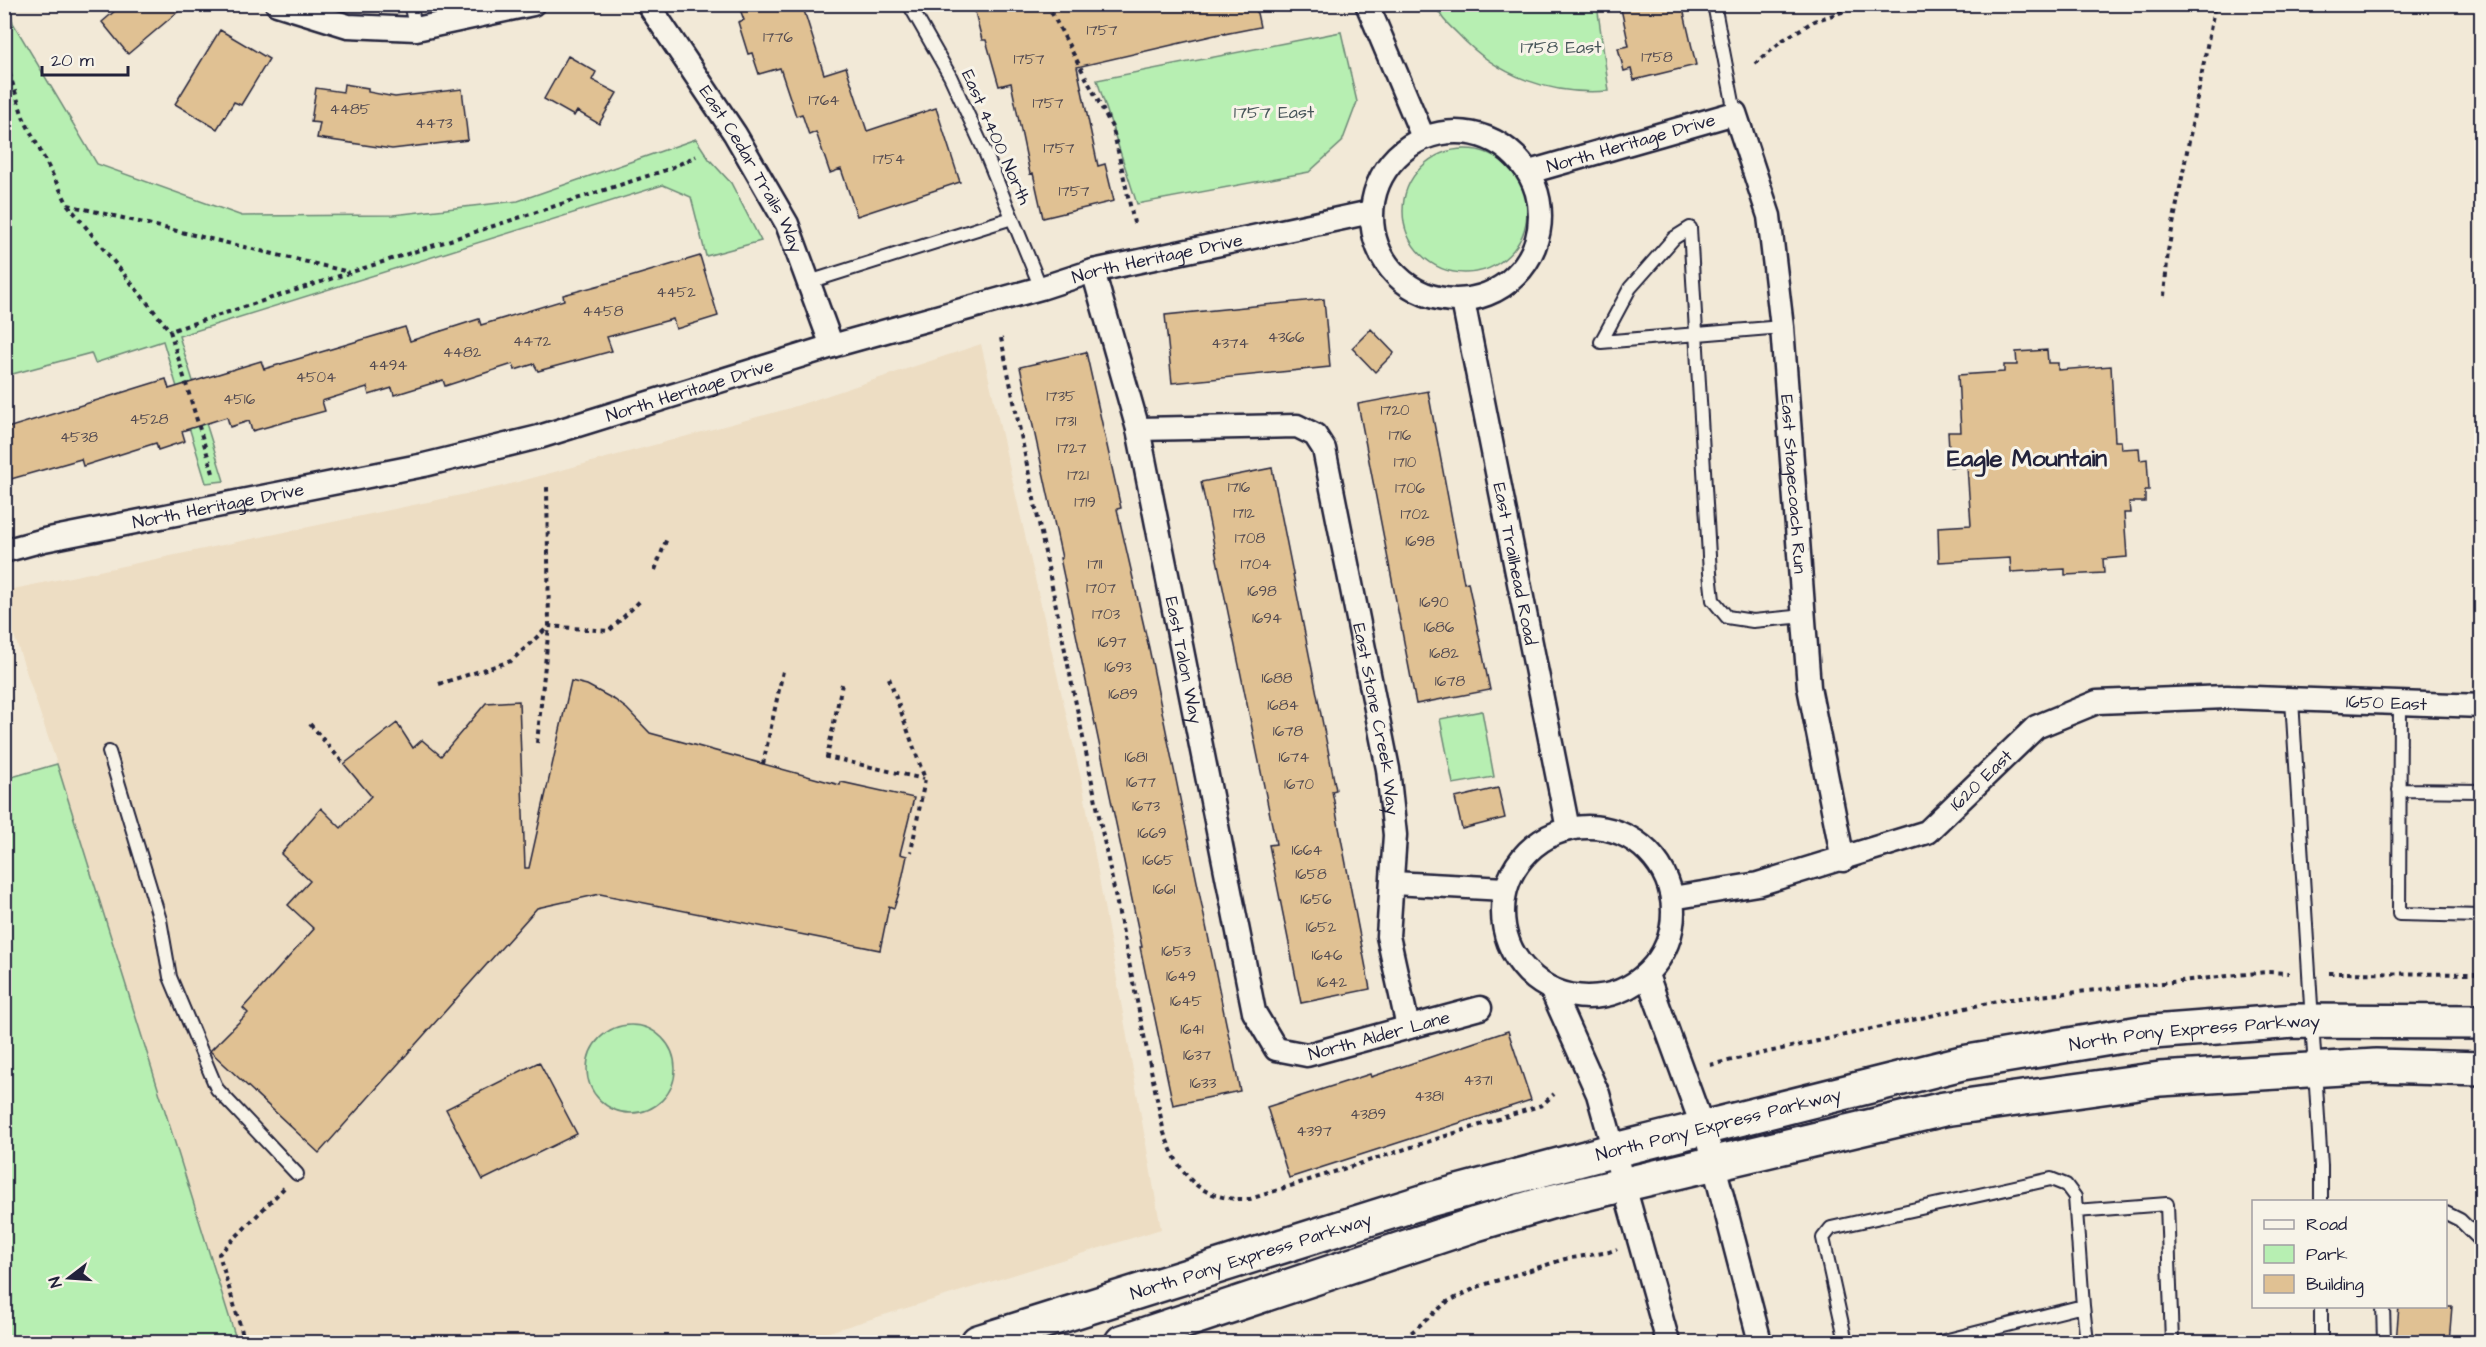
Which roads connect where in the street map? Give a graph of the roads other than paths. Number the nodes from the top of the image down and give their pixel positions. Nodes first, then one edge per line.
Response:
1 (277, 4) edge
2 (410, 4) edge
3 (533, 4) edge
4 (648, 4) edge
5 (909, 4) edge
6 (1367, 4) edge
7 (1714, 4) edge
8 (416, 29) junction
9 (1735, 113) junction
10 (1423, 137) junction
11 (1529, 172) junction
12 (1371, 212) junction
13 (1012, 218) junction
14 (1093, 271) junction
15 (809, 282) junction
16 (1041, 288) junction
17 (1463, 301) junction
18 (1782, 327) junction
19 (1697, 334) junction
20 (832, 346) junction
21 (1138, 429) junction
22 (4, 551) edge
23 (1805, 616) junction
24 (2292, 700) junction
25 (2400, 703) junction
26 (2481, 706) edge
27 (109, 752) dead end
28 (2399, 790) junction
29 (2481, 791) edge
30 (1568, 828) junction
31 (1843, 860) junction
32 (1393, 883) junction
33 (1505, 889) junction
34 (1672, 898) junction
35 (2481, 916) edge
36 (1647, 975) junction
37 (1552, 991) junction
38 (1480, 1008) dead end
39 (2311, 1022) junction
40 (2481, 1022) edge
41 (1408, 1027) junction
42 (1276, 1049) joint
43 (2481, 1069) edge
44 (2314, 1070) junction
45 (1708, 1145) junction
46 (1619, 1167) junction
47 (297, 1174) road end
48 (2321, 1200) edge
49 (2076, 1211) junction
50 (2447, 1213) edge
51 (2479, 1239) dead end
52 (2084, 1306) junction
53 (2321, 1308) edge
54 (2383, 1308) edge
55 (978, 1342) edge
56 (1122, 1342) edge
57 (1668, 1342) edge
58 (1760, 1342) edge
59 (1846, 1342) edge
60 (1940, 1342) edge
61 (2087, 1342) edge
62 (2172, 1342) edge
63 (2321, 1342) edge
64 (2384, 1342) edge

1 - 8 street
2 - 8 lane
3 - 8 street
4 - 15 street, East Cedar Trails Way
5 - 13 lane, East 4400 North
6 - 10 street
7 - 9 lane
9 - 11 street, North Heritage Drive
9 - 18 street, East Stagecoach Run
10 - 11 street
10 - 12 street
11 - 17 street
12 - 14 street, North Heritage Drive
12 - 17 street
13 - 15 lane
13 - 16 lane, East 4400 North
14 - 16 street, North Heritage Drive
14 - 21 street, East Talon Way
15 - 20 street, East Cedar Trails Way
16 - 20 street, North Heritage Drive
17 - 30 street, East Trailhead Road
18 - 19 lane
18 - 23 street, East Stagecoach Run
19 - 19 lane
19 - 23 lane
20 - 22 street, North Heritage Drive
21 - 32 street, East Stone Creek Way
21 - 42 street, East Talon Way
23 - 31 street, East Stagecoach Run
24 - 25 street, 1650 East
24 - 31 street, 1620 East
24 - 39 lane
25 - 26 street, 1650 East
25 - 28 lane
27 - 47 lane
28 - 29 lane
28 - 35 lane
30 - 33 street
30 - 34 street
31 - 34 street, 1620 East
32 - 33 street
32 - 41 street, East Stone Creek Way
33 - 37 street
34 - 36 street
36 - 37 street
36 - 45 street
37 - 46 street
38 - 41 street, North Alder Lane
39 - 40 main road, North Pony Express Parkway
39 - 44 lane
39 - 45 main road, North Pony Express Parkway
41 - 42 street, North Alder Lane
43 - 44 main road, North Pony Express Parkway
44 - 45 main road, North Pony Express Parkway
44 - 48 lane
45 - 46 main road, North Pony Express Parkway
45 - 58 street
46 - 55 main road, North Pony Express Parkway
46 - 56 main road, North Pony Express Parkway
46 - 57 street
49 - 52 lane
49 - 59 lane
49 - 62 lane
50 - 51 lane
52 - 60 lane
52 - 61 lane
53 - 63 lane
54 - 64 lane

